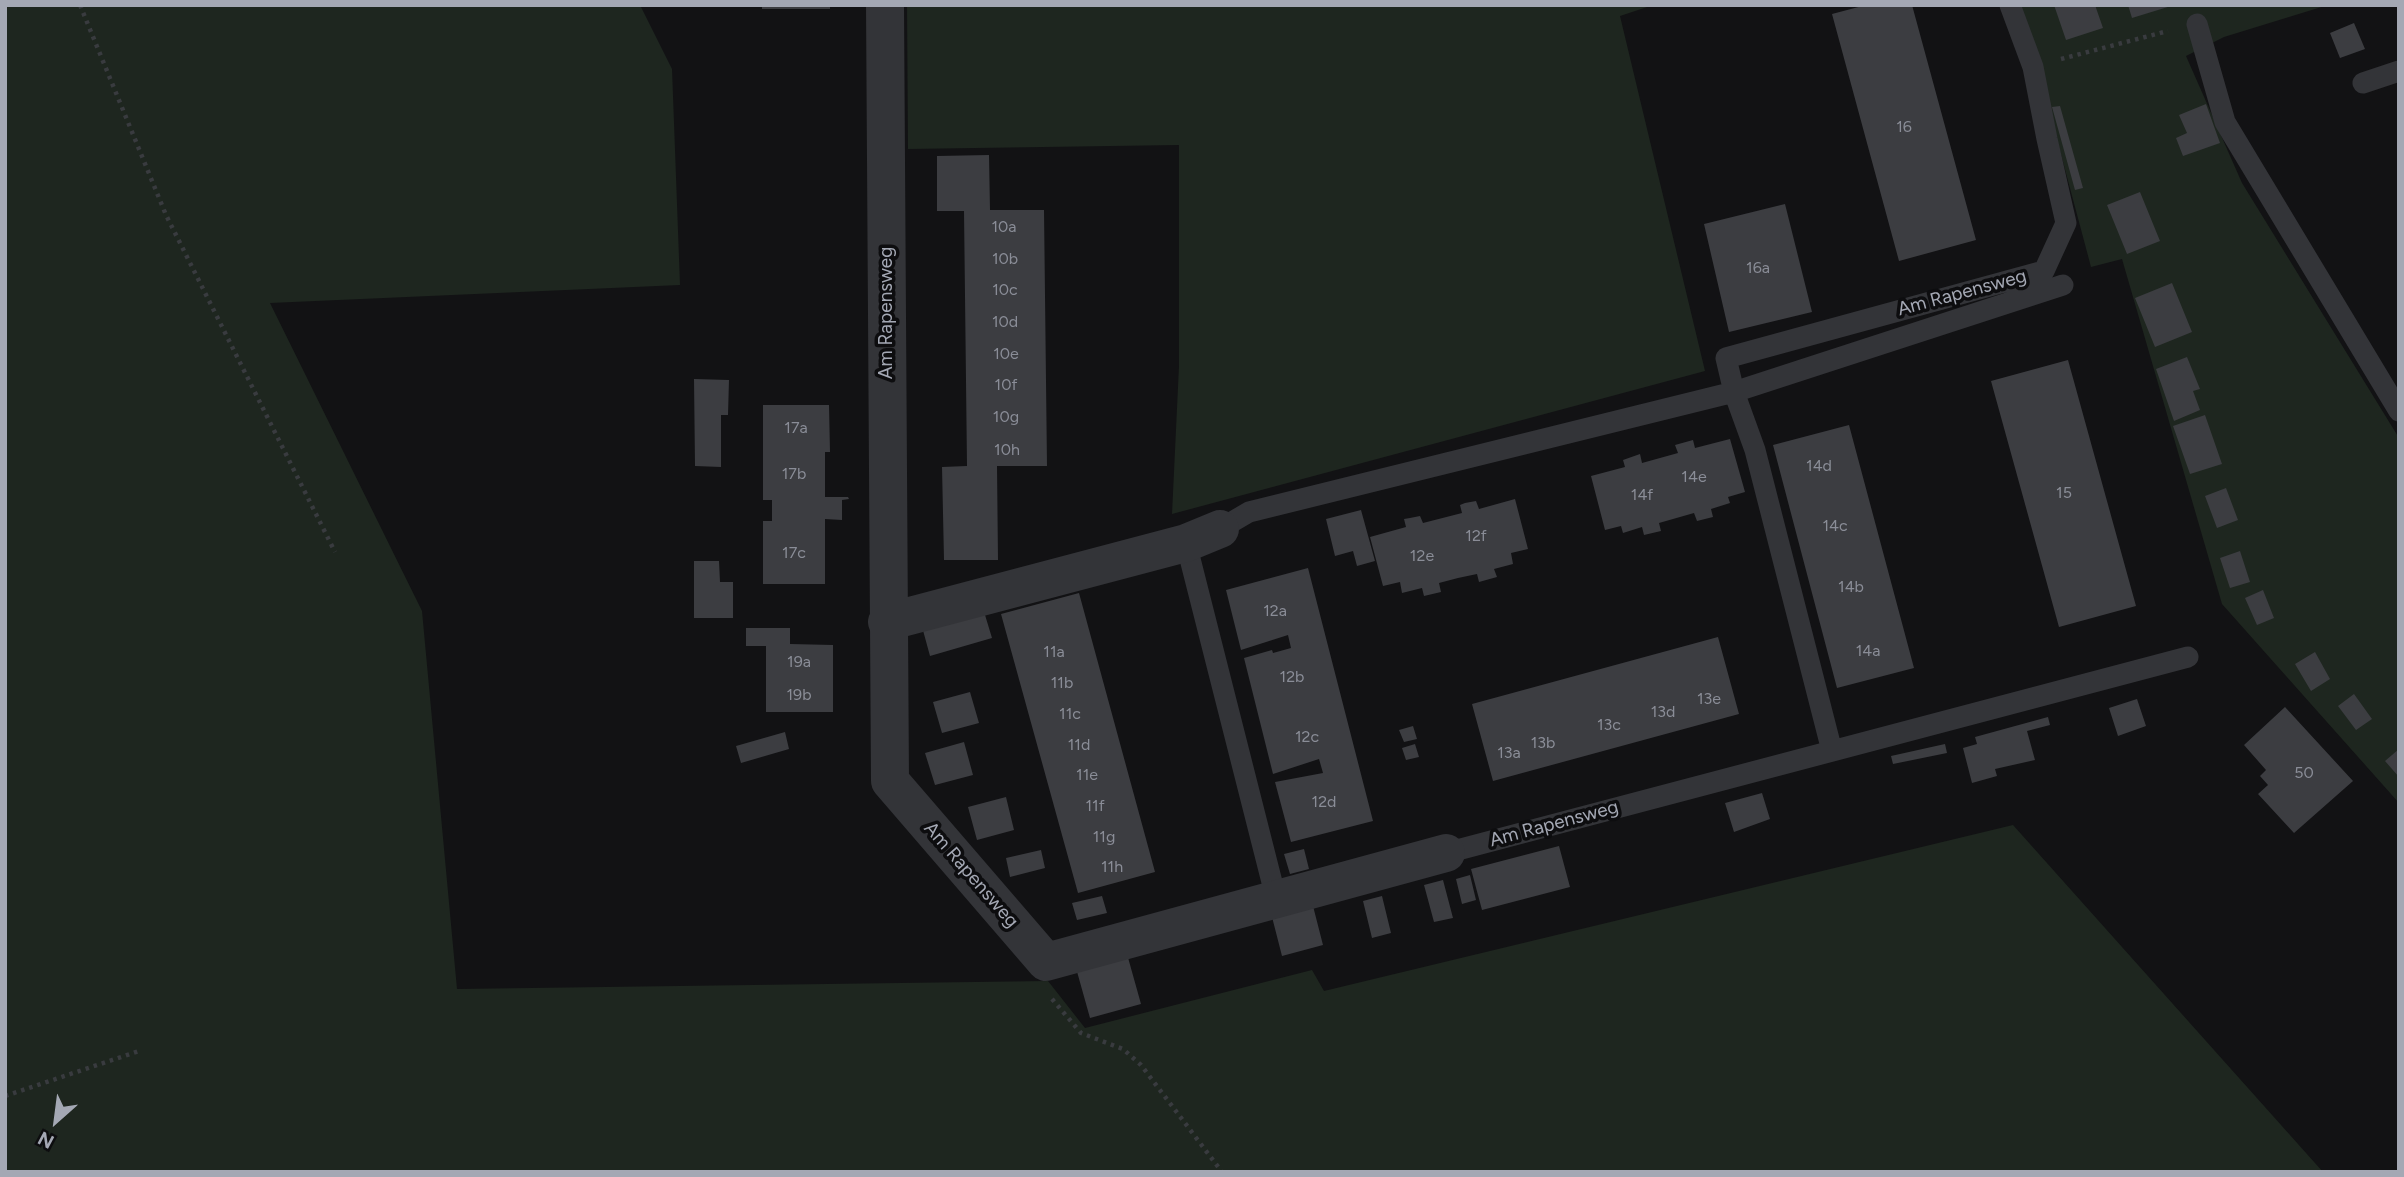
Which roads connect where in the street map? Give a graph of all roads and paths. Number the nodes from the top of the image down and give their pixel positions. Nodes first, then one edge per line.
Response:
1 (80, 5) edge
2 (885, 5) edge
3 (2010, 5) edge
4 (2197, 24) joint
5 (2034, 67) junction
6 (2399, 71) edge
7 (2362, 83) dead end
8 (2063, 285) dead end
9 (1734, 392) junction
10 (2399, 411) edge
11 (1203, 536) junction
12 (335, 552) dead end
13 (887, 621) junction
14 (2188, 657) dead end
15 (1832, 751) junction
16 (1446, 853) joint
17 (1276, 898) junction
18 (1039, 969) junction
19 (142, 1050) dead end
20 (5, 1096) edge
21 (1222, 1172) edge

1 - 12 path
2 - 13 street, Am Rapensweg
3 - 5 lane, Am Rapensweg
4 - 5 path
4 - 10 lane
5 - 9 lane, Am Rapensweg
6 - 7 lane
8 - 9 lane, Am Rapensweg
9 - 11 lane, Am Rapensweg
9 - 15 lane, Am Rapensweg
11 - 13 street, Am Rapensweg
11 - 17 lane
13 - 18 street, Am Rapensweg
14 - 15 lane, Am Rapensweg
15 - 16 lane, Am Rapensweg
16 - 17 street, Am Rapensweg
17 - 18 street, Am Rapensweg
18 - 21 path
19 - 20 path

